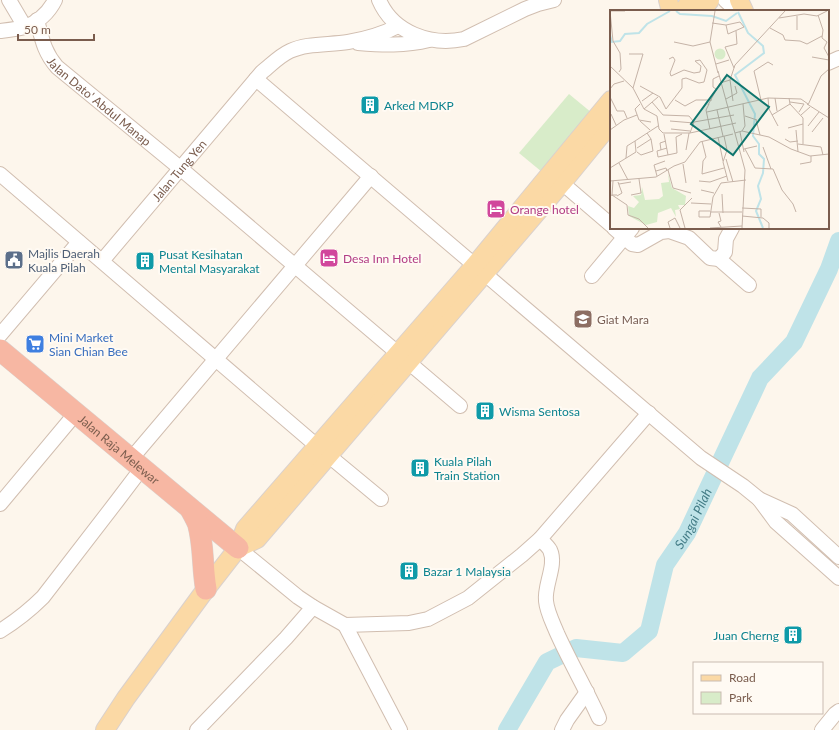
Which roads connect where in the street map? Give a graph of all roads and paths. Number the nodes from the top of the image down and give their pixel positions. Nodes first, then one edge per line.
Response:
1 (9, 0) edge
2 (55, 0) edge
3 (379, 0) edge
4 (554, 0) edge
5 (668, 0) edge
6 (691, 0) edge
7 (710, 0) edge
8 (725, 0) edge
9 (739, 0) edge
10 (670, 10) edge
11 (683, 10) edge
12 (703, 10) edge
13 (736, 10) edge
14 (744, 10) edge
15 (37, 20) junction
16 (398, 26) junction
17 (25, 27) junction
18 (0, 31) edge
19 (431, 39) junction
20 (348, 42) junction
21 (839, 58) edge
22 (829, 63) edge
23 (256, 79) junction
24 (610, 101) edge
25 (610, 124) edge
26 (180, 168) junction
27 (0, 174) edge
28 (371, 176) junction
29 (562, 183) junction
30 (610, 224) edge
31 (731, 229) edge
32 (623, 231) edge
33 (79, 242) junction
34 (719, 259) junction
35 (102, 261) junction
36 (295, 266) junction
37 (480, 269) junction
38 (592, 276) dead end
39 (749, 285) dead end
40 (0, 335) edge
41 (0, 350) edge
42 (403, 358) junction
43 (216, 359) junction
44 (460, 406) dead end
45 (76, 413) junction
46 (649, 413) junction
47 (323, 450) junction
48 (137, 464) junction
49 (381, 499) dead end
50 (759, 499) junction
51 (0, 504) edge
52 (190, 508) junction
53 (540, 539) junction
54 (238, 548) junction
55 (839, 557) edge
56 (839, 578) edge
57 (206, 589) junction
58 (313, 608) junction
59 (345, 625) junction
60 (0, 631) edge
61 (587, 692) junction
62 (226, 700) junction
63 (839, 711) edge
64 (599, 718) dead end
65 (105, 730) edge
66 (197, 730) edge
67 (208, 730) edge
68 (400, 730) edge
69 (562, 730) edge
70 (822, 730) edge

1 - 17 street
2 - 15 street
3 - 16 street
4 - 19 street
5 - 10 main road
6 - 11 main road
7 - 12 main road
8 - 13 street
9 - 14 main road
15 - 17 street
15 - 26 street, Jalan Dato' Abdul Manap
16 - 19 street
16 - 20 street
17 - 18 street
19 - 20 street
20 - 23 street, Jalan Tung Yen
21 - 22 street
23 - 26 street, Jalan Tung Yen
23 - 28 street
24 - 37 main road
25 - 29 main road
26 - 35 street, Jalan Tung Yen
26 - 36 street, Jalan Dato' Abdul Manap
27 - 33 street
28 - 36 street
28 - 37 street
29 - 30 street
29 - 37 main road
31 - 34 street
32 - 34 street
32 - 38 street
33 - 35 street
33 - 40 street
34 - 39 street
35 - 43 street
36 - 42 street, Jalan Dato' Abdul Manap
36 - 43 street
37 - 42 main road
37 - 46 street
41 - 45 highway, Jalan Raja Melewar
42 - 44 street, Jalan Dato' Abdul Manap
42 - 47 main road
43 - 47 street
43 - 48 street
45 - 48 highway, Jalan Raja Melewar
45 - 51 street
46 - 50 street
46 - 53 street
47 - 49 street
47 - 54 main road
48 - 52 highway, Jalan Raja Melewar
48 - 60 street
50 - 55 street
50 - 56 street
52 - 54 highway, Jalan Raja Melewar
52 - 57 highway
53 - 59 street
53 - 61 street
54 - 57 main road
54 - 58 street
57 - 65 main road
58 - 59 street
58 - 62 street
59 - 68 street
61 - 64 street
61 - 69 street
62 - 66 street
62 - 67 street
63 - 70 street

